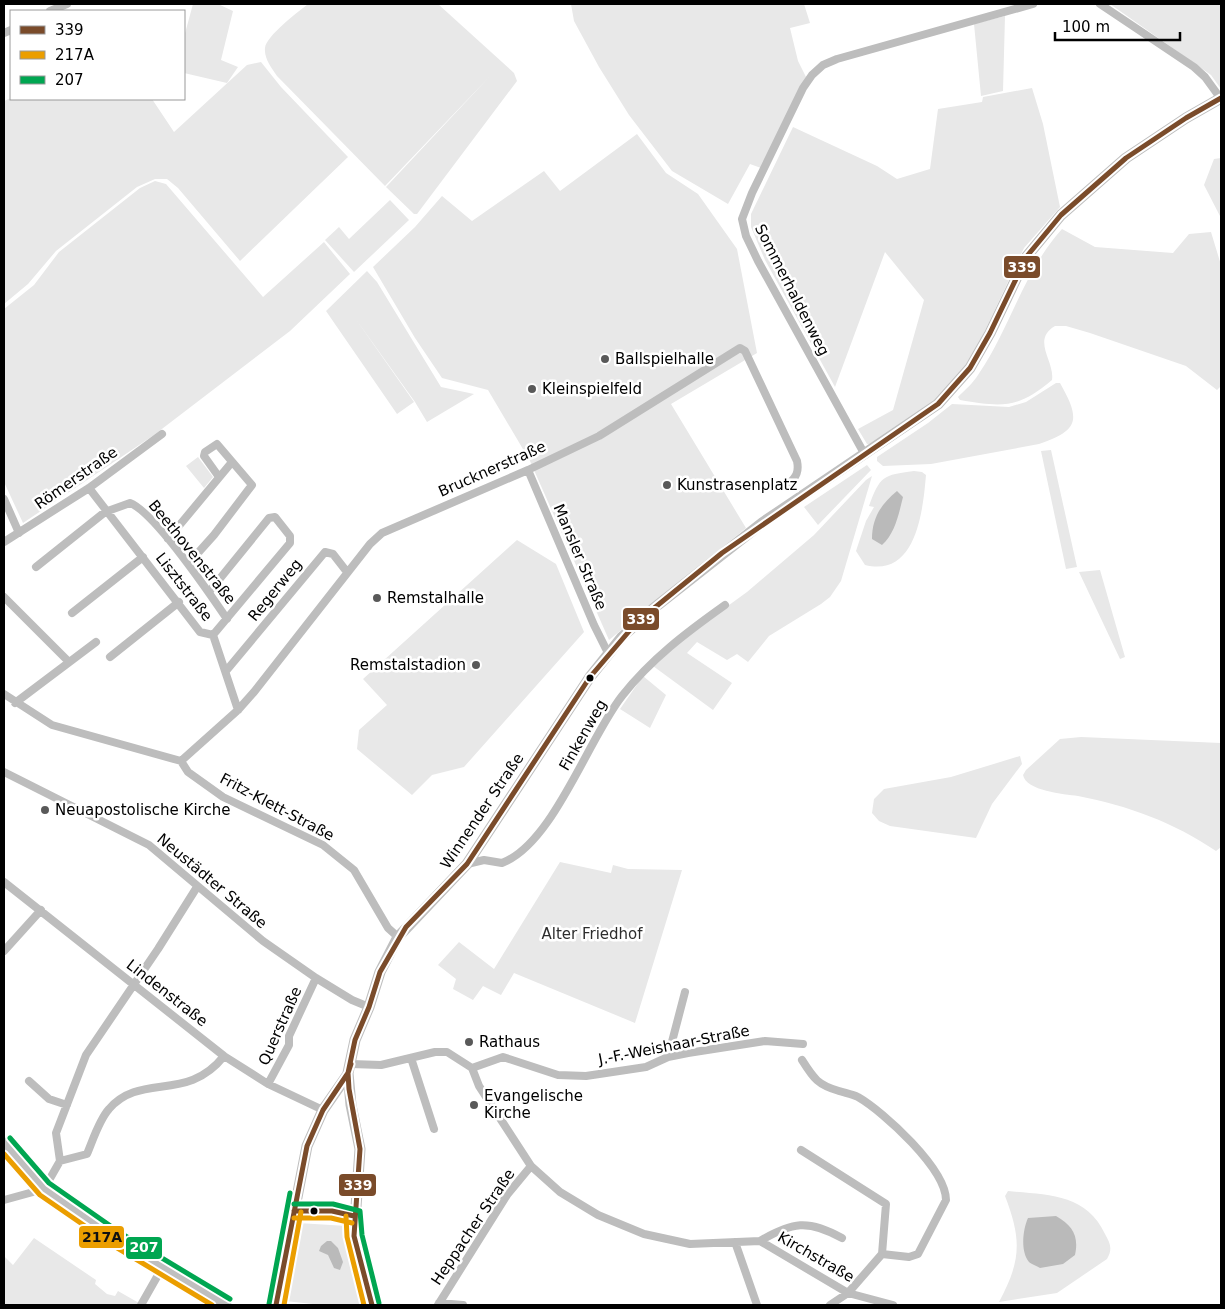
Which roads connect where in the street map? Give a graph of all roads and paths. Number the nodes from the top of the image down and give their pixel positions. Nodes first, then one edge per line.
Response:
1 (67, 4) edge
2 (1032, 4) edge
3 (1100, 4) edge
4 (52, 10) edge
5 (1221, 99) edge
6 (162, 434) dead end
7 (865, 455) junction
8 (232, 462) junction
9 (528, 470) junction
10 (219, 478) junction
11 (788, 484) dead end
12 (89, 488) junction
13 (4, 499) edge
14 (106, 512) junction
15 (19, 533) junction
16 (168, 539) junction
17 (4, 542) edge
18 (143, 557) junction
19 (188, 564) junction
20 (36, 567) dead end
21 (347, 572) junction
22 (209, 592) junction
23 (4, 597) edge
24 (179, 602) junction
25 (725, 605) dead end
26 (72, 613) dead end
27 (228, 619) junction
28 (213, 635) junction
29 (96, 642) dead end
30 (608, 653) junction
31 (110, 657) dead end
32 (69, 662) junction
33 (226, 671) junction
34 (4, 694) edge
35 (15, 703) junction
36 (238, 710) junction
37 (181, 761) junction
38 (5, 776) edge
39 (467, 864) junction
40 (4, 882) edge
41 (196, 887) junction
42 (41, 910) junction
43 (398, 937) junction
44 (4, 951) edge
45 (316, 978) junction
46 (133, 984) junction
47 (685, 992) dead end
48 (369, 1007) junction
49 (803, 1044) dead end
50 (224, 1056) junction
51 (411, 1058) junction
52 (668, 1058) junction
53 (802, 1060) dead end
54 (472, 1068) junction
55 (349, 1069) junction
56 (30, 1081) dead end
57 (268, 1084) junction
58 (333, 1099) junction
59 (67, 1105) junction
60 (351, 1105) junction
61 (323, 1110) junction
62 (434, 1130) dead end
63 (4, 1143) edge
64 (801, 1150) dead end
65 (60, 1161) junction
66 (532, 1166) junction
67 (44, 1189) junction
68 (4, 1200) edge
69 (842, 1238) dead end
70 (760, 1241) junction
71 (735, 1242) junction
72 (882, 1254) junction
73 (162, 1268) junction
74 (848, 1293) junction
75 (438, 1304) edge
76 (141, 1305) edge
77 (226, 1305) edge
78 (276, 1305) edge
79 (372, 1305) edge
80 (462, 1305) edge
81 (757, 1305) edge
82 (830, 1305) edge
83 (893, 1305) edge

1 - 4 street
2 - 7 street, Sommerhaldenweg
3 - 5 street
5 - 7 street, Winnender Straße
6 - 12 street, Römerstraße
7 - 30 street, Winnender Straße
8 - 10 street
8 - 10 street
8 - 19 street
9 - 11 street, Brucknerstraße
9 - 21 street, Brucknerstraße
9 - 30 street, Mansler Straße
10 - 16 street
12 - 14 street, Lisztstraße
12 - 15 street, Römerstraße
13 - 15 street
14 - 16 street, Beethovenstraße
14 - 18 street, Lisztstraße
14 - 20 street, Beethovenstraße
15 - 17 street, Römerstraße
16 - 19 street, Beethovenstraße
18 - 24 street, Lisztstraße
18 - 26 street
19 - 22 street, Beethovenstraße
21 - 33 street, Regerweg
21 - 36 street, Brucknerstraße
22 - 27 street, Beethovenstraße
22 - 27 street
23 - 32 street
24 - 28 street, Lisztstraße
24 - 31 street
25 - 39 street, Finkenweg
27 - 28 street
28 - 33 street, Lisztstraße
29 - 32 street
30 - 39 street, Winnender Straße
32 - 35 street
33 - 36 street, Lisztstraße
34 - 35 street
35 - 37 street
36 - 37 street, Brucknerstraße
37 - 43 street, Fritz-Klett-Straße
38 - 41 street, Neustädter Straße
39 - 43 street, Winnender Straße
40 - 42 street, Lindenstraße
41 - 45 street, Neustädter Straße
41 - 46 street
42 - 44 street
42 - 46 street, Lindenstraße
43 - 48 street, Winnender Straße
45 - 48 street, Neustädter Straße
45 - 57 street, Querstraße
46 - 50 street, Lindenstraße
46 - 59 street
47 - 52 street
48 - 55 street, Winnender Straße
49 - 52 street, J.-F.-Weishaar-Straße
50 - 57 street, Lindenstraße
50 - 65 street
51 - 54 street
51 - 55 street
51 - 62 street
52 - 54 street, J.-F.-Weishaar-Straße
53 - 72 street
54 - 66 street, Kirchstraße
55 - 58 street
55 - 60 street, Winnender Straße
56 - 59 street
57 - 61 street, Lindenstraße
58 - 60 street
58 - 61 street
59 - 65 street
60 - 79 street, Winnender Straße
61 - 78 street
63 - 67 street
64 - 72 street
65 - 67 street
66 - 71 street, Kirchstraße
66 - 75 street, Heppacher Straße
67 - 68 street
67 - 73 street
69 - 70 street
70 - 71 street, Kirchstraße
70 - 74 street, Kirchstraße
71 - 81 street
72 - 74 street
73 - 76 street
73 - 77 street
74 - 82 street
74 - 83 street, Kirchstraße
75 - 80 street

